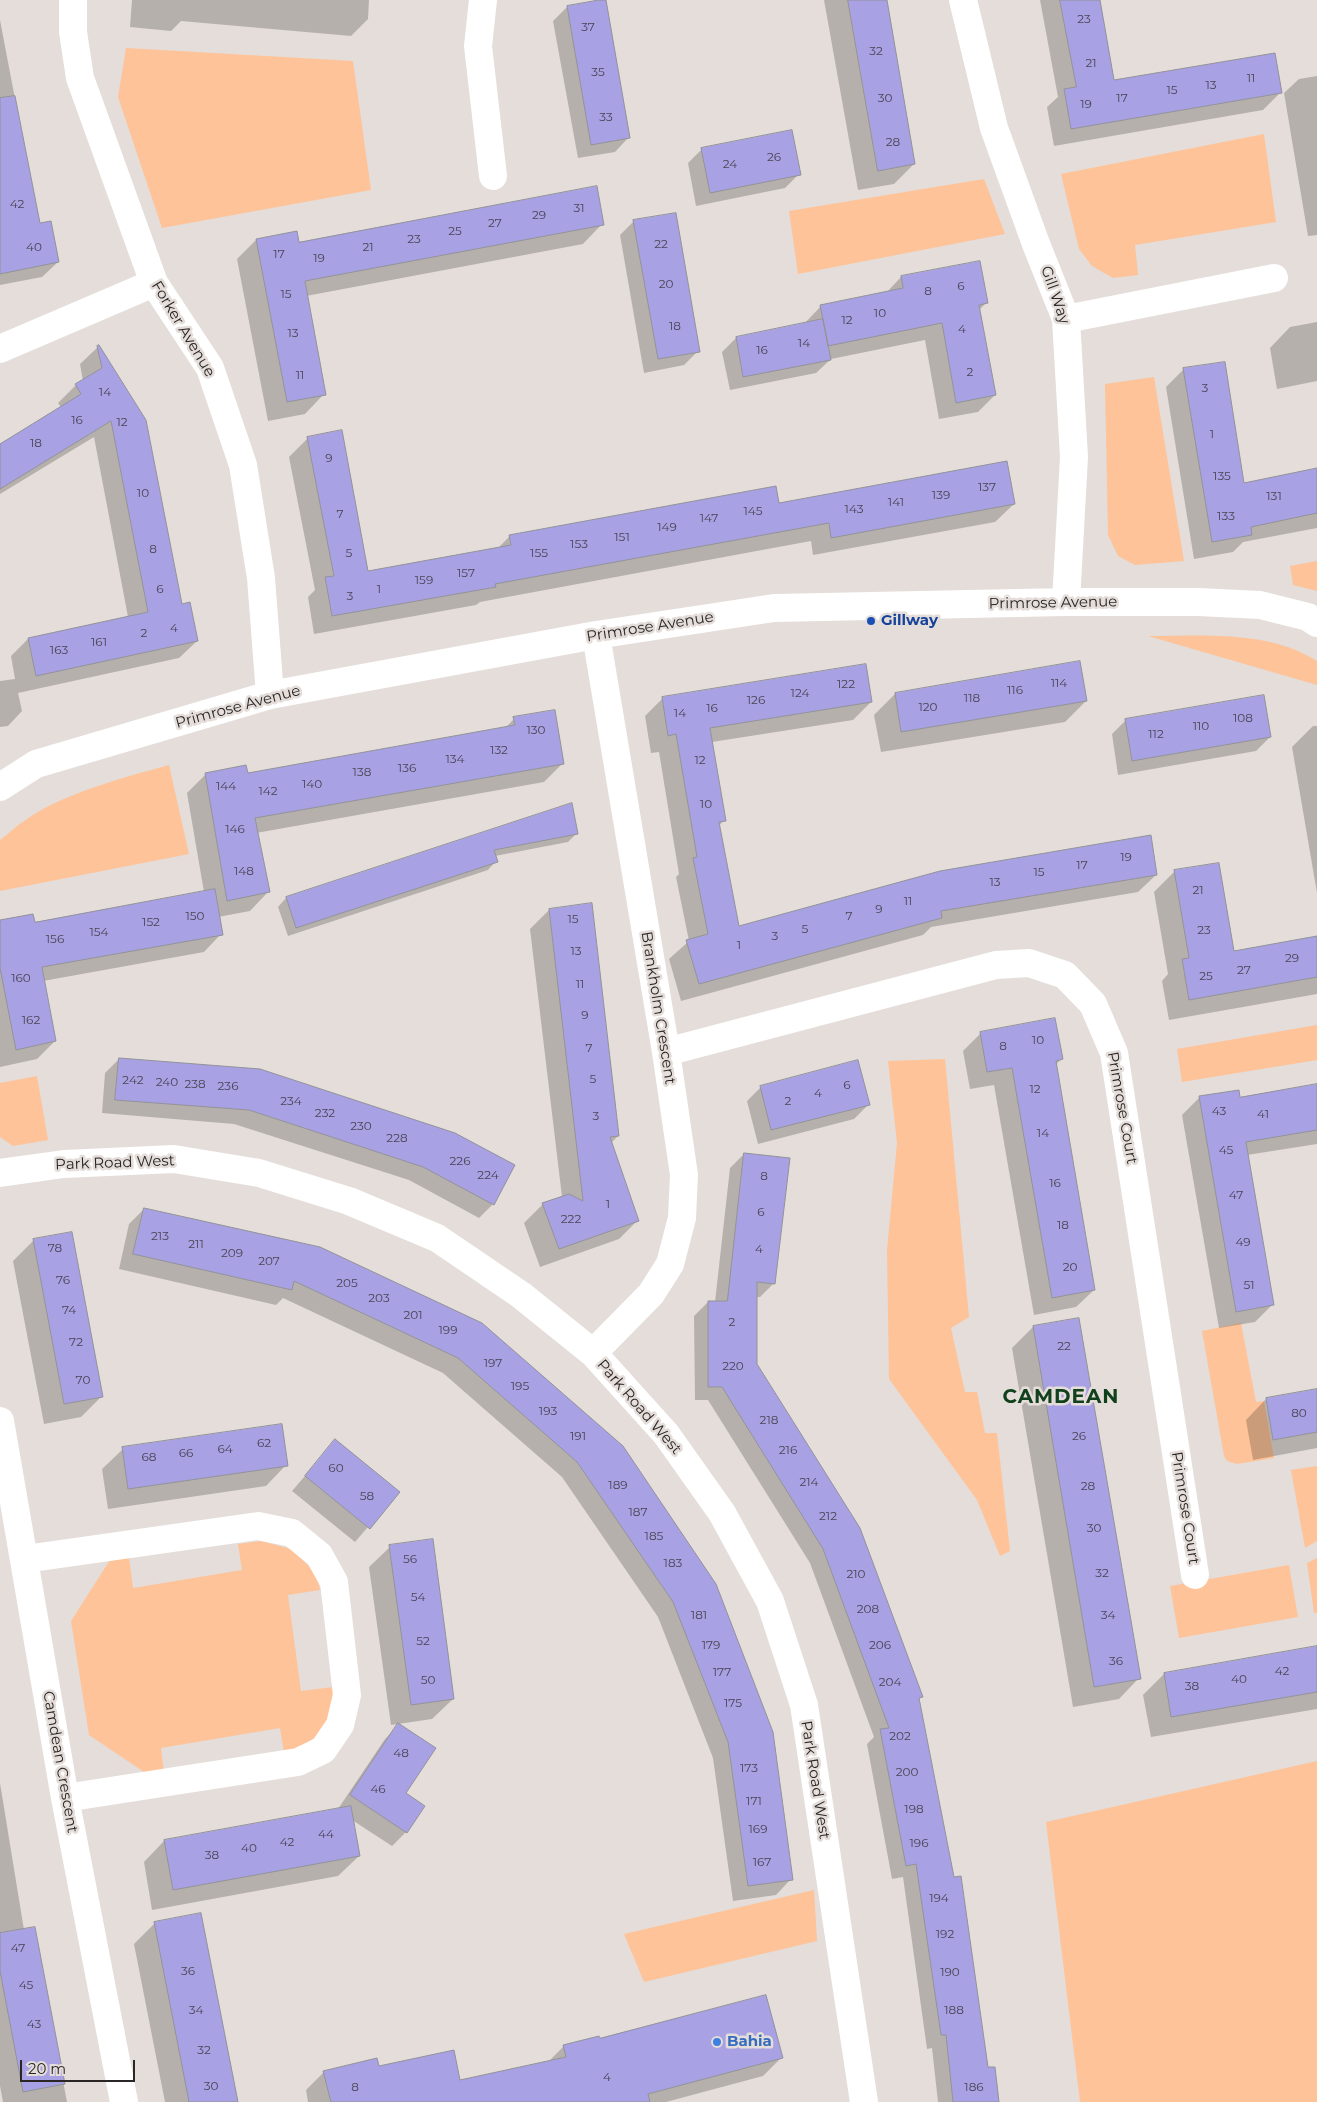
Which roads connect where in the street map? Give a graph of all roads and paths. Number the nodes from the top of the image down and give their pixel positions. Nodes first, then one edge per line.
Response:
1 (73, 0) edge
2 (482, 0) edge
3 (964, 0) edge
4 (493, 176) dead end
5 (1274, 278) dead end
6 (154, 283) junction
7 (1066, 319) junction
8 (0, 349) edge
9 (1066, 602) junction
10 (1317, 623) edge
11 (596, 635) junction
12 (270, 695) junction
13 (0, 787) edge
14 (666, 1052) junction
15 (0, 1173) edge
16 (593, 1353) junction
17 (0, 1421) edge
18 (25, 1559) junction
19 (1196, 1575) dead end
20 (65, 1798) junction
21 (124, 2102) edge
22 (864, 2102) edge

1 - 6 street, Forker Avenue
2 - 4 street
3 - 7 street, Gill Way
5 - 7 street
6 - 8 street
6 - 12 street, Forker Avenue
7 - 9 street, Gill Way
9 - 10 street, Primrose Avenue
9 - 11 street, Primrose Avenue
11 - 12 street, Primrose Avenue
11 - 14 street, Brankholm Crescent
12 - 13 street, Primrose Avenue
14 - 16 street, Brankholm Crescent
14 - 19 street, Primrose Court
15 - 16 street, Park Road West
16 - 22 street, Park Road West
17 - 18 street, Camdean Crescent
18 - 20 street, Camdean Crescent
18 - 20 street
20 - 21 street, Camdean Crescent

